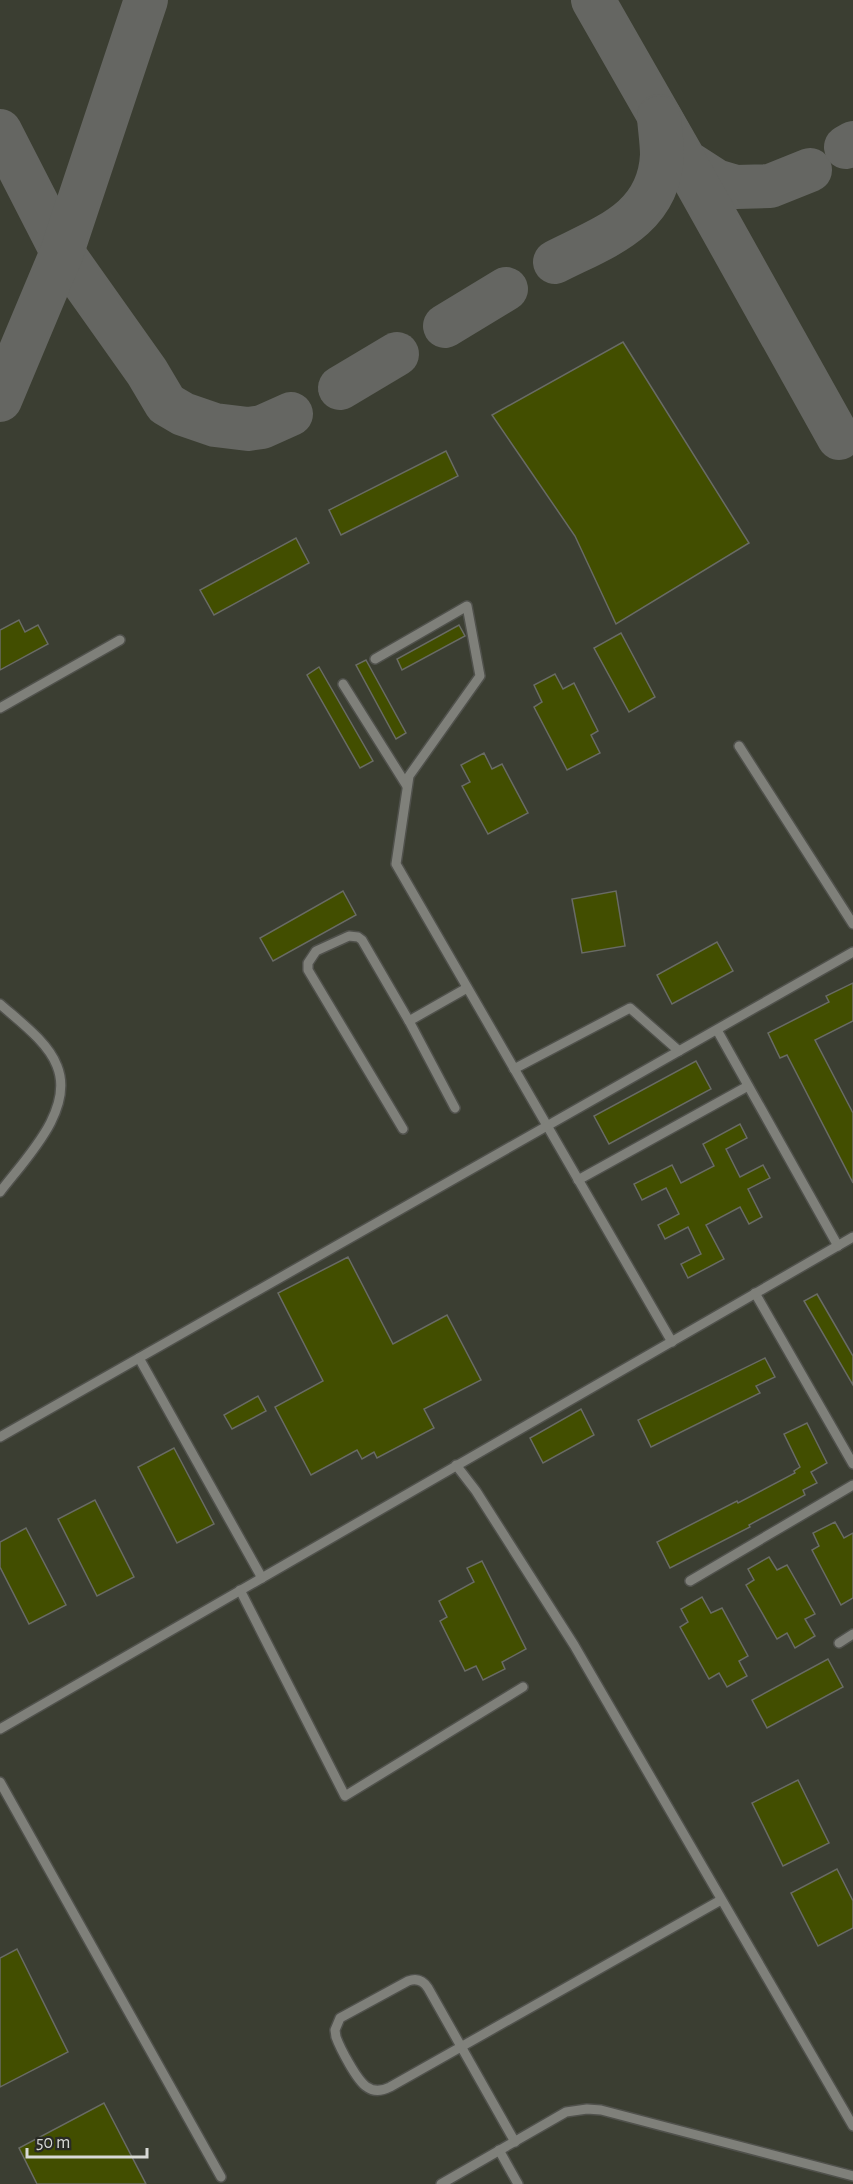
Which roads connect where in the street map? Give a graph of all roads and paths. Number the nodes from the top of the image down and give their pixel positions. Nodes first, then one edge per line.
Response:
1 (120, 639) dead end
2 (375, 659) dead end
3 (342, 684) dead end
4 (0, 708) edge
5 (739, 746) dead end
6 (407, 786) junction
7 (853, 924) edge
8 (853, 952) edge
9 (467, 987) junction
10 (0, 1004) edge
11 (409, 1021) junction
12 (717, 1030) junction
13 (679, 1051) junction
14 (514, 1069) junction
15 (748, 1086) junction
16 (455, 1108) dead end
17 (547, 1126) junction
18 (403, 1129) dead end
19 (579, 1180) junction
20 (0, 1192) edge
21 (853, 1237) edge
22 (838, 1246) junction
23 (755, 1293) junction
24 (672, 1342) junction
25 (139, 1358) junction
26 (0, 1437) edge
27 (849, 1449) edge
28 (853, 1464) edge
29 (456, 1465) junction
30 (853, 1485) edge
31 (262, 1578) junction
32 (690, 1581) dead end
33 (240, 1590) junction
34 (853, 1634) edge
35 (839, 1643) dead end
36 (523, 1687) dead end
37 (0, 1729) edge
38 (0, 1782) edge
39 (722, 1900) junction
40 (461, 2047) junction
41 (853, 2126) edge
42 (515, 2142) junction
43 (500, 2150) junction
44 (853, 2176) edge
45 (221, 2177) dead end
46 (441, 2184) edge
47 (518, 2184) edge

1 - 4 lane
2 - 6 lane
3 - 6 lane
5 - 7 lane
6 - 9 lane
8 - 12 lane
9 - 11 lane
9 - 14 lane
10 - 20 lane
11 - 16 lane
11 - 18 lane
12 - 13 lane
12 - 15 lane
13 - 14 lane
13 - 17 lane
14 - 17 lane
15 - 19 lane
15 - 22 lane
17 - 19 lane
17 - 25 lane
19 - 24 lane
21 - 22 lane
22 - 23 lane
23 - 24 lane
23 - 27 lane
24 - 29 lane
25 - 26 lane
25 - 31 lane
27 - 28 lane
29 - 31 lane
29 - 39 lane
30 - 32 lane
31 - 33 lane
33 - 36 lane
33 - 37 lane
34 - 35 lane
38 - 45 lane
39 - 40 lane
39 - 41 lane
40 - 40 lane
40 - 42 lane
42 - 43 lane
42 - 44 lane
43 - 46 lane
43 - 47 lane

